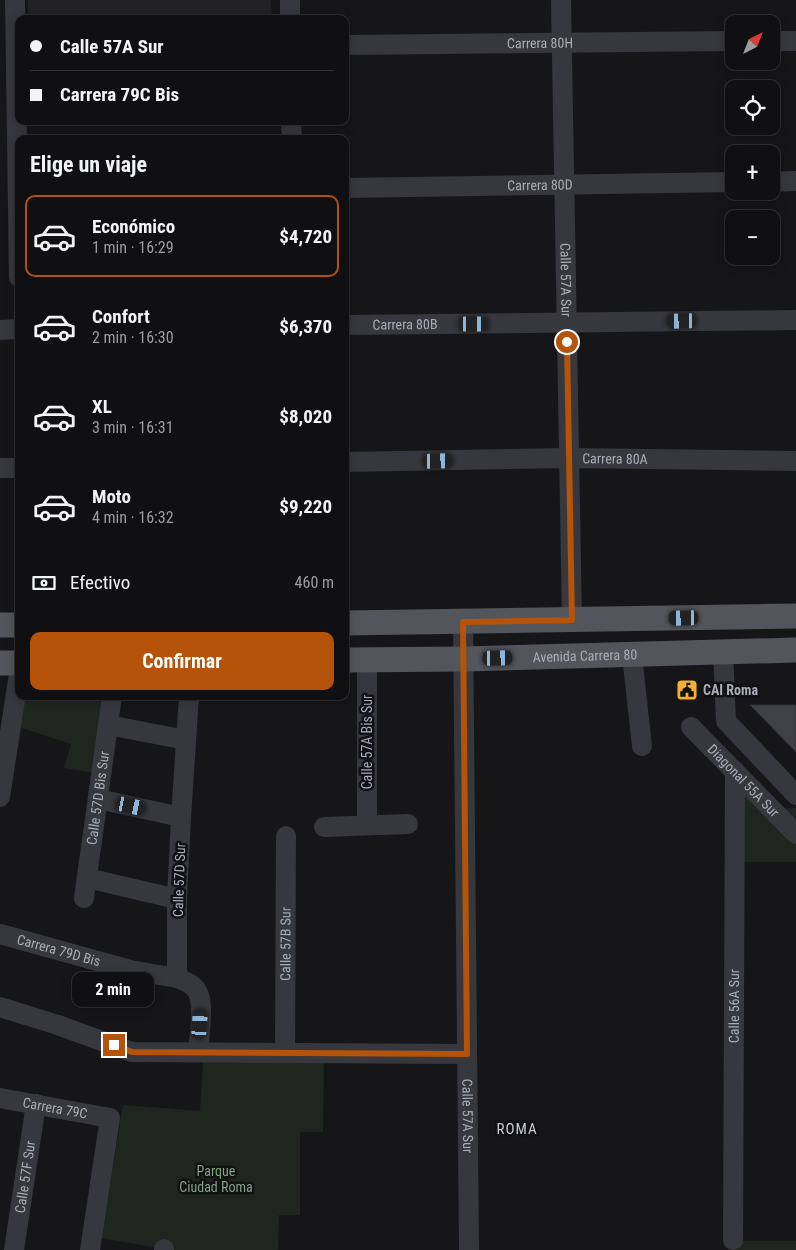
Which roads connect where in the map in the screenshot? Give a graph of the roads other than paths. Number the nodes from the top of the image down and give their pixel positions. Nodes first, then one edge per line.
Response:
1 (16, 0) edge
2 (290, 0) edge
3 (561, 0) edge
4 (290, 15) edge
5 (725, 41) edge
6 (780, 41) edge
7 (796, 41) edge
8 (562, 43) junction
9 (349, 45) edge
10 (12, 49) edge
11 (725, 182) edge
12 (780, 182) edge
13 (796, 182) edge
14 (565, 185) junction
15 (349, 188) edge
16 (12, 193) edge
17 (15, 229) edge
18 (796, 320) edge
19 (567, 322) junction
20 (349, 325) edge
21 (15, 329) edge
22 (0, 330) edge
23 (569, 458) junction
24 (796, 461) edge
25 (349, 462) edge
26 (0, 468) edge
27 (15, 468) edge
28 (796, 616) edge
29 (572, 620) junction
30 (463, 622) junction
31 (349, 623) edge
32 (0, 625) edge
33 (15, 625) edge
34 (796, 650) edge
35 (723, 652) junction
36 (632, 655) junction
37 (464, 659) junction
38 (356, 660) edge
39 (0, 663) edge
40 (15, 663) edge
41 (15, 694) edge
42 (111, 700) edge
43 (189, 700) edge
44 (108, 724) junction
45 (691, 727) dead end
46 (186, 740) junction
47 (642, 746) dead end
48 (3, 756) edge
49 (735, 772) junction
50 (796, 795) edge
51 (0, 797) edge
52 (98, 799) junction
53 (181, 817) junction
54 (408, 824) dead end
55 (367, 825) junction
56 (324, 827) dead end
57 (796, 834) edge
58 (286, 836) dead end
59 (87, 878) junction
60 (84, 898) dead end
61 (177, 899) junction
62 (0, 934) edge
63 (177, 978) junction
64 (0, 1007) edge
65 (198, 1052) junction
66 (285, 1053) junction
67 (467, 1054) junction
68 (0, 1098) edge
69 (36, 1104) junction
70 (733, 1240) dead end
71 (14, 1250) edge
72 (90, 1250) edge
73 (469, 1250) edge

1 - 10 street
2 - 4 street
3 - 8 street, Calle 57A Sur
5 - 8 street, Carrera 80H
6 - 7 street
8 - 9 street, Carrera 80H
8 - 14 street, Calle 57A Sur
10 - 16 street
11 - 14 street, Carrera 80D
12 - 13 street
14 - 15 street, Carrera 80D
14 - 19 street, Calle 57A Sur
16 - 17 street
18 - 19 street, Carrera 80B
19 - 20 street, Carrera 80B
19 - 23 street, Calle 57A Sur
21 - 22 street
23 - 24 street, Carrera 80A
23 - 25 street, Carrera 80A
23 - 29 street, Calle 57A Sur
26 - 27 street
28 - 29 main road
29 - 30 main road
30 - 31 main road
30 - 37 street, Calle 57A Sur
32 - 33 main road
34 - 35 main road, Avenida Carrera 80
35 - 36 main road, Avenida Carrera 80
35 - 50 street
36 - 37 main road, Avenida Carrera 80
36 - 47 street
37 - 38 main road, Avenida Carrera 80
37 - 67 street, Calle 57A Sur
38 - 55 street, Calle 57A Bis Sur
39 - 40 main road
41 - 48 street
42 - 44 street, Calle 57D Bis Sur
43 - 46 street, Calle 57D Sur
44 - 46 street
44 - 52 street, Calle 57D Bis Sur
45 - 49 street, Diagonal 55A Sur
46 - 53 street, Calle 57D Sur
48 - 51 street
49 - 57 street, Diagonal 55A Sur
49 - 70 street, Calle 56A Sur
52 - 53 street
52 - 59 street, Calle 57D Bis Sur
53 - 61 street, Calle 57D Sur
54 - 55 street
55 - 56 street
58 - 66 street, Calle 57B Sur
59 - 60 street, Calle 57D Bis Sur
59 - 61 street
61 - 63 street, Calle 57D Sur
62 - 63 street, Carrera 79D Bis
63 - 65 street
64 - 65 street
65 - 66 street
66 - 67 street
67 - 73 street, Calle 57A Sur
68 - 69 street, Carrera 79C
69 - 71 street, Calle 57F Sur
69 - 72 street, Carrera 79C

